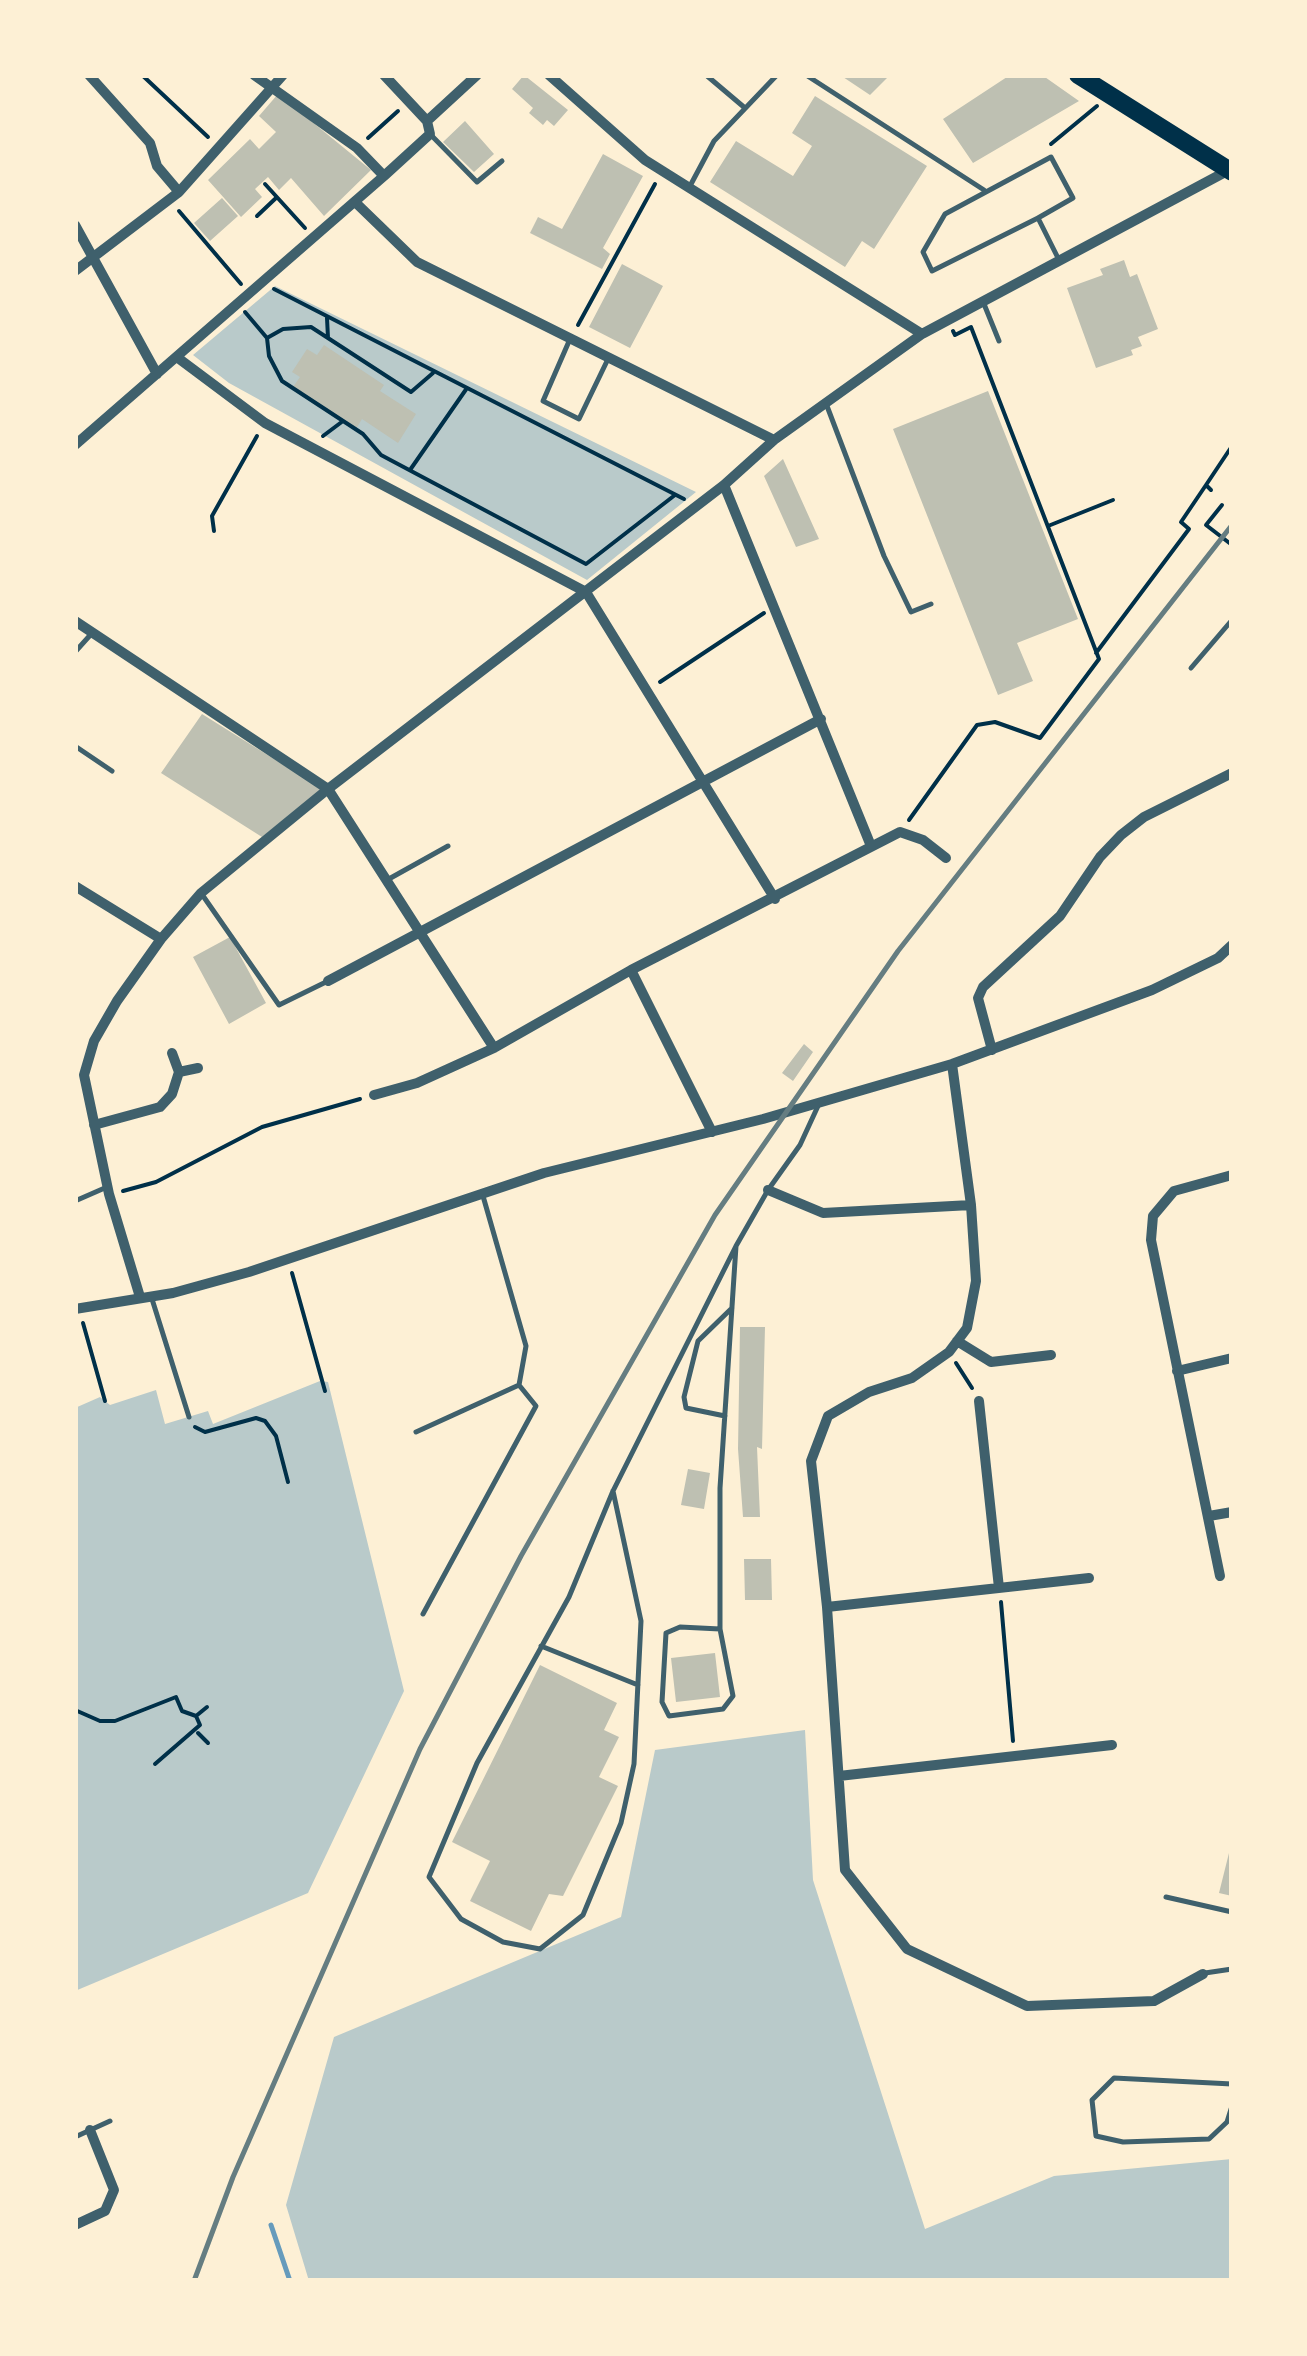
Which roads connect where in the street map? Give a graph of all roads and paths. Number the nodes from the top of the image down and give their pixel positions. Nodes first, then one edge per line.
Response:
1 (89, 75) edge
2 (142, 75) edge
3 (254, 75) edge
4 (283, 75) edge
5 (384, 75) edge
6 (477, 75) edge
7 (549, 75) edge
8 (706, 75) edge
9 (777, 75) edge
10 (806, 75) edge
11 (1082, 76) edge
12 (273, 89) junction
13 (410, 100) junction
14 (1097, 106) dead end
15 (745, 108) junction
16 (427, 121) junction
17 (430, 134) junction
18 (220, 148) junction
19 (358, 148) junction
20 (502, 161) dead end
21 (1042, 161) junction
22 (662, 170) junction
23 (1231, 174) edge
24 (384, 176) junction
25 (265, 184) dead end
26 (689, 188) junction
27 (986, 190) junction
28 (175, 196) junction
29 (277, 197) junction
30 (355, 202) junction
31 (257, 216) dead end
32 (1038, 218) junction
33 (75, 225) edge
34 (315, 238) junction
35 (92, 257) junction
36 (1060, 261) junction
37 (75, 271) edge
38 (264, 284) junction
39 (251, 295) junction
40 (983, 301) junction
41 (240, 305) junction
42 (327, 316) junction
43 (947, 320) junction
44 (922, 334) junction
45 (268, 338) junction
46 (328, 338) junction
47 (571, 338) junction
48 (999, 341) dead end
49 (609, 357) junction
50 (178, 358) junction
51 (435, 372) junction
52 (157, 374) junction
53 (468, 388) junction
54 (826, 403) junction
55 (343, 421) junction
56 (265, 423) junction
57 (774, 440) junction
58 (75, 445) edge
59 (309, 446) junction
60 (1232, 446) edge
61 (410, 470) junction
62 (724, 485) junction
63 (676, 495) junction
64 (1113, 500) dead end
65 (1222, 504) dead end
66 (697, 506) junction
67 (1048, 526) junction
68 (214, 531) dead end
69 (1232, 546) edge
70 (586, 592) junction
71 (931, 604) dead end
72 (774, 606) junction
73 (75, 620) edge
74 (1232, 620) edge
75 (93, 632) junction
76 (75, 652) edge
77 (1096, 652) junction
78 (1191, 668) dead end
79 (647, 690) junction
80 (821, 720) junction
81 (75, 746) edge
82 (112, 771) dead end
83 (1232, 774) edge
84 (703, 781) junction
85 (328, 789) junction
86 (900, 832) junction
87 (448, 846) dead end
88 (871, 846) junction
89 (946, 858) dead end
90 (386, 880) junction
91 (75, 886) edge
92 (201, 893) junction
93 (776, 899) junction
94 (419, 931) junction
95 (161, 939) junction
96 (1232, 944) edge
97 (631, 970) junction
98 (328, 982) joint
99 (494, 1048) junction
100 (992, 1050) junction
101 (172, 1054) dead end
102 (952, 1064) junction
103 (198, 1068) dead end
104 (179, 1072) junction
105 (374, 1095) joint
106 (820, 1103) junction
107 (94, 1125) junction
108 (712, 1132) junction
109 (1232, 1175) edge
110 (768, 1190) junction
111 (108, 1191) junction
112 (482, 1193) junction
113 (75, 1201) edge
114 (972, 1206) junction
115 (736, 1246) junction
116 (288, 1259) junction
117 (146, 1296) junction
118 (732, 1308) junction
119 (77, 1309) edge
120 (957, 1342) junction
121 (949, 1352) junction
122 (1051, 1355) dead end
123 (1232, 1358) edge
124 (1178, 1371) junction
125 (519, 1385) junction
126 (325, 1391) dead end
127 (105, 1401) dead end
128 (979, 1401) joint
129 (725, 1416) junction
130 (189, 1417) joint
131 (416, 1432) dead end
132 (288, 1482) dead end
133 (613, 1492) junction
134 (1232, 1512) edge
135 (1209, 1516) junction
136 (1220, 1576) dead end
137 (1088, 1578) dead end
138 (1000, 1588) junction
139 (828, 1607) junction
140 (423, 1614) dead end
141 (720, 1629) junction
142 (541, 1646) junction
143 (638, 1685) junction
144 (207, 1708) dead end
145 (75, 1710) edge
146 (196, 1716) junction
147 (198, 1729) junction
148 (208, 1743) dead end
149 (1112, 1745) dead end
150 (1015, 1756) junction
151 (155, 1764) dead end
152 (839, 1776) junction
153 (1166, 1896) dead end
154 (1232, 1912) edge
155 (1232, 1969) edge
156 (1203, 1974) joint
157 (1232, 2084) edge
158 (1232, 2106) edge
159 (110, 2121) dead end
160 (90, 2130) junction
161 (75, 2137) edge
162 (75, 2226) edge

1 - 28 street
2 - 18 path
3 - 12 street
4 - 12 street
5 - 13 street
6 - 16 street
7 - 22 street
8 - 15 lane
9 - 15 lane
10 - 27 lane
11 - 23 main road
12 - 18 street
12 - 19 street
13 - 16 street
13 - 19 path
14 - 21 path
15 - 26 lane
16 - 17 street
17 - 20 lane
17 - 24 street
18 - 28 street
19 - 24 street
21 - 27 lane
21 - 32 lane
22 - 26 street
22 - 47 path
23 - 36 street
24 - 30 street
25 - 29 path
26 - 44 street
27 - 32 lane
28 - 35 street
28 - 39 path
29 - 31 path
29 - 34 path
30 - 34 street
30 - 47 street
32 - 36 lane
33 - 35 street
34 - 38 street
35 - 37 street
35 - 52 street
36 - 40 street
38 - 39 street
38 - 42 path
39 - 41 street
40 - 43 street
40 - 48 lane
41 - 45 path
41 - 50 street
42 - 46 path
42 - 51 path
43 - 44 street
43 - 67 path
44 - 54 street
45 - 46 path
45 - 55 path
46 - 51 path
47 - 49 street
47 - 49 lane
49 - 57 street
50 - 52 street
50 - 56 street
51 - 53 path
52 - 58 street
53 - 61 path
53 - 63 path
54 - 57 street
54 - 71 lane
55 - 59 path
55 - 61 path
56 - 59 street
56 - 68 path
57 - 62 street
59 - 70 street
60 - 77 path
61 - 63 path
62 - 66 street
62 - 72 street
63 - 66 path
64 - 67 path
65 - 69 path
66 - 70 street
67 - 77 path
70 - 79 street
70 - 85 street
72 - 79 path
72 - 80 street
73 - 75 street
74 - 78 lane
75 - 76 lane
75 - 85 street
77 - 86 path
79 - 84 street
80 - 84 street
80 - 88 street
81 - 82 lane
83 - 100 street
84 - 93 street
84 - 94 street
85 - 90 street
85 - 92 street
86 - 88 street
86 - 89 street
87 - 90 lane
88 - 93 street
90 - 94 street
91 - 95 street
92 - 95 street
92 - 98 lane
93 - 97 street
94 - 98 street
94 - 99 street
95 - 107 street
96 - 100 street
97 - 99 street
97 - 108 street
99 - 105 street
100 - 102 street
101 - 104 street
102 - 106 street
102 - 114 street
103 - 104 street
104 - 107 street
105 - 111 path
106 - 108 street
106 - 110 lane
107 - 111 street
108 - 112 street
109 - 124 street
110 - 114 street
110 - 115 lane
111 - 113 lane
111 - 117 street
112 - 116 street
112 - 125 lane
114 - 120 street
115 - 118 lane
115 - 133 lane
116 - 117 street
116 - 126 path
117 - 119 street
117 - 130 lane
118 - 129 lane
118 - 129 lane
119 - 127 path
120 - 121 street
120 - 122 street
121 - 128 path
121 - 139 street
123 - 124 street
124 - 135 street
125 - 131 lane
125 - 140 lane
128 - 138 street
129 - 141 lane
130 - 132 path
133 - 142 lane
133 - 143 lane
134 - 135 street
135 - 136 street
137 - 138 street
138 - 139 street
138 - 150 path
139 - 152 street
141 - 141 lane
142 - 143 lane
142 - 143 lane
144 - 146 path
145 - 146 path
146 - 147 path
147 - 148 path
147 - 151 path
149 - 150 street
150 - 152 street
152 - 156 street
153 - 154 lane
155 - 156 lane
157 - 158 lane
159 - 160 lane
160 - 161 lane
160 - 162 street

